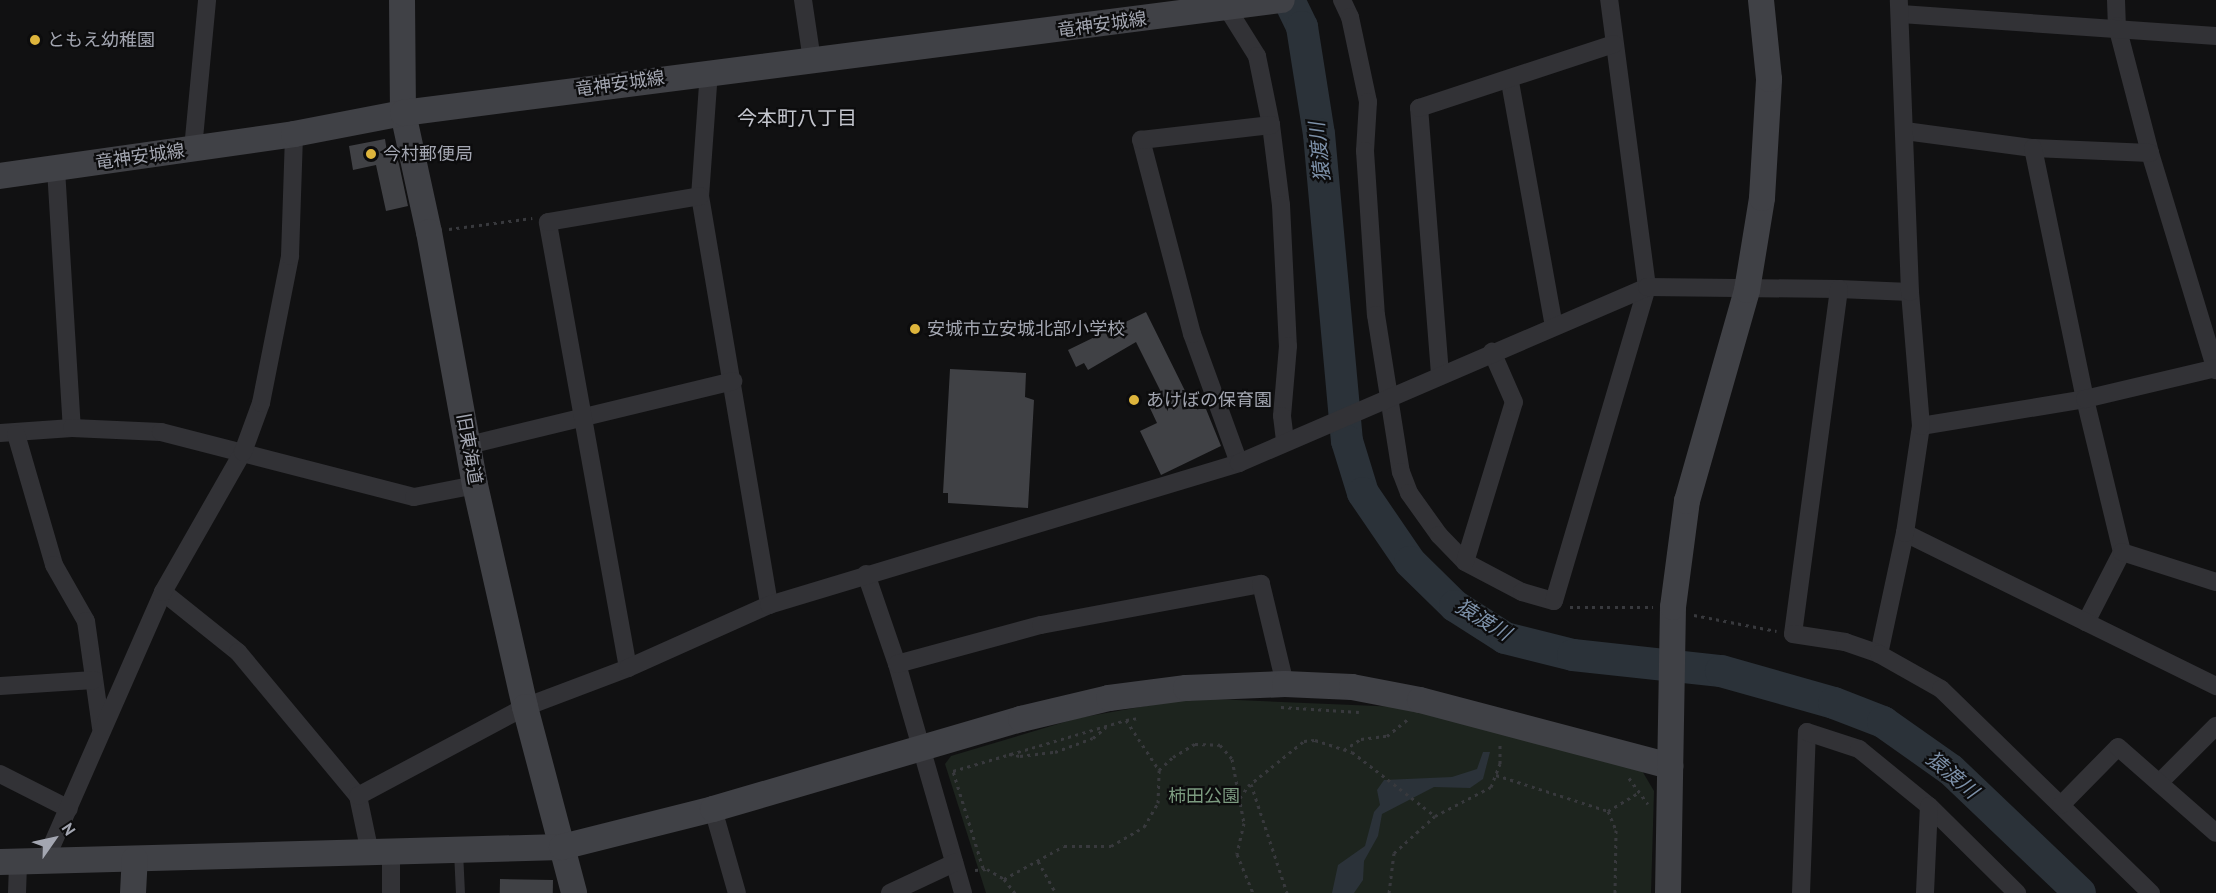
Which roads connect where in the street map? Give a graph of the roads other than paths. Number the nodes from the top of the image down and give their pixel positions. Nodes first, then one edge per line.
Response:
1 (207, 0) edge
2 (402, 0) edge
3 (803, 0) edge
4 (1282, 0) edge
5 (1342, 0) edge
6 (1609, 0) edge
7 (1761, 0) edge
8 (2116, 0) edge
9 (1230, 3) edge
10 (1900, 7) edge
11 (2117, 26) junction
12 (2216, 36) edge
13 (1614, 44) junction
14 (812, 60) junction
15 (709, 71) junction
16 (1509, 82) junction
17 (403, 113) junction
18 (1271, 125) junction
19 (1905, 131) junction
20 (294, 134) junction
21 (2033, 148) junction
22 (193, 149) junction
23 (2150, 153) junction
24 (56, 170) junction
25 (0, 176) edge
26 (700, 196) junction
27 (1647, 287) junction
28 (1839, 289) junction
29 (1747, 290) junction
30 (1910, 292) junction
31 (1554, 326) junction
32 (1492, 352) junction
33 (2216, 369) edge
34 (1440, 374) junction
35 (733, 381) junction
36 (1384, 398) junction
37 (2085, 399) junction
38 (584, 419) junction
39 (1921, 426) junction
40 (72, 428) junction
41 (8, 434) edge
42 (1292, 438) junction
43 (469, 445) junction
44 (243, 452) junction
45 (1239, 463) junction
46 (475, 485) junction
47 (1905, 533) junction
48 (2122, 552) junction
49 (1465, 562) junction
50 (866, 573) junction
51 (2216, 582) edge
52 (163, 592) junction
53 (770, 605) junction
54 (2086, 622) junction
55 (1879, 654) junction
56 (897, 664) junction
57 (628, 668) junction
58 (94, 681) junction
59 (1285, 684) junction
60 (0, 686) edge
61 (2216, 686) edge
62 (525, 707) junction
63 (2216, 726) edge
64 (101, 728) junction
65 (920, 751) junction
66 (1670, 766) junction
67 (0, 774) edge
68 (2159, 783) junction
69 (358, 796) junction
70 (2061, 805) junction
71 (1929, 806) junction
72 (69, 809) junction
73 (713, 809) junction
74 (2216, 834) edge
75 (562, 847) junction
76 (458, 851) junction
77 (380, 853) junction
78 (135, 859) junction
79 (45, 861) junction
80 (9, 862) edge
81 (956, 869) junction
82 (17, 893) edge
83 (133, 893) edge
84 (391, 893) edge
85 (460, 893) edge
86 (574, 893) edge
87 (737, 893) edge
88 (890, 893) edge
89 (963, 893) edge
90 (1668, 893) edge
91 (1801, 893) edge
92 (1924, 893) edge
93 (2017, 893) edge
94 (2151, 893) edge

1 - 22 street
2 - 17 street, 旧東海道
3 - 14 street
4 - 9 street, 竜神安城線
5 - 36 street
6 - 13 street
7 - 29 street
8 - 11 street
9 - 14 street, 竜神安城線
9 - 18 street
10 - 11 street
10 - 19 street
11 - 12 street
11 - 23 street
13 - 16 street
13 - 27 street
14 - 15 street, 竜神安城線
15 - 17 street, 竜神安城線
15 - 26 street
16 - 31 street
16 - 34 street
17 - 20 street, 竜神安城線
17 - 43 street, 旧東海道
18 - 42 street
18 - 45 street
19 - 21 street
19 - 30 street
20 - 22 street, 竜神安城線
20 - 44 street
21 - 23 street
21 - 37 street
22 - 24 street, 竜神安城線
23 - 33 street
24 - 25 street, 竜神安城線
24 - 40 street
26 - 35 street
26 - 38 street
27 - 29 street
27 - 31 street
27 - 49 street
28 - 29 street
28 - 30 street
28 - 55 street
29 - 66 street
30 - 39 street
31 - 32 street
32 - 34 street
32 - 49 street
33 - 37 street
34 - 36 street
35 - 38 street
35 - 53 street
36 - 42 street
36 - 49 street
37 - 39 street
37 - 48 street
38 - 43 street
38 - 57 street
39 - 47 street
40 - 41 street
40 - 44 street
41 - 58 street
42 - 45 street
43 - 46 street, 旧東海道
44 - 46 street
44 - 52 street
45 - 50 street
46 - 62 street, 旧東海道
47 - 54 street
47 - 55 street
48 - 51 street
48 - 54 street
50 - 53 street
50 - 56 street
52 - 64 street
52 - 69 street
53 - 57 street
54 - 61 street
55 - 70 street
56 - 59 street
56 - 65 street
57 - 62 street
58 - 60 street
58 - 64 street
59 - 65 street
59 - 66 street
62 - 69 street
62 - 75 street, 旧東海道
63 - 68 street
64 - 72 street
65 - 73 street
65 - 81 street
66 - 90 street
67 - 72 street
68 - 70 street
68 - 74 street
69 - 77 street
70 - 94 street
71 - 91 street
71 - 92 street
71 - 93 street
72 - 79 street
73 - 75 street
73 - 87 street
75 - 76 street
75 - 86 street, 旧東海道
76 - 77 street
76 - 85 lane
77 - 78 street
77 - 84 street
78 - 79 street
78 - 83 street
79 - 80 street
80 - 82 street
81 - 88 street
81 - 89 street

